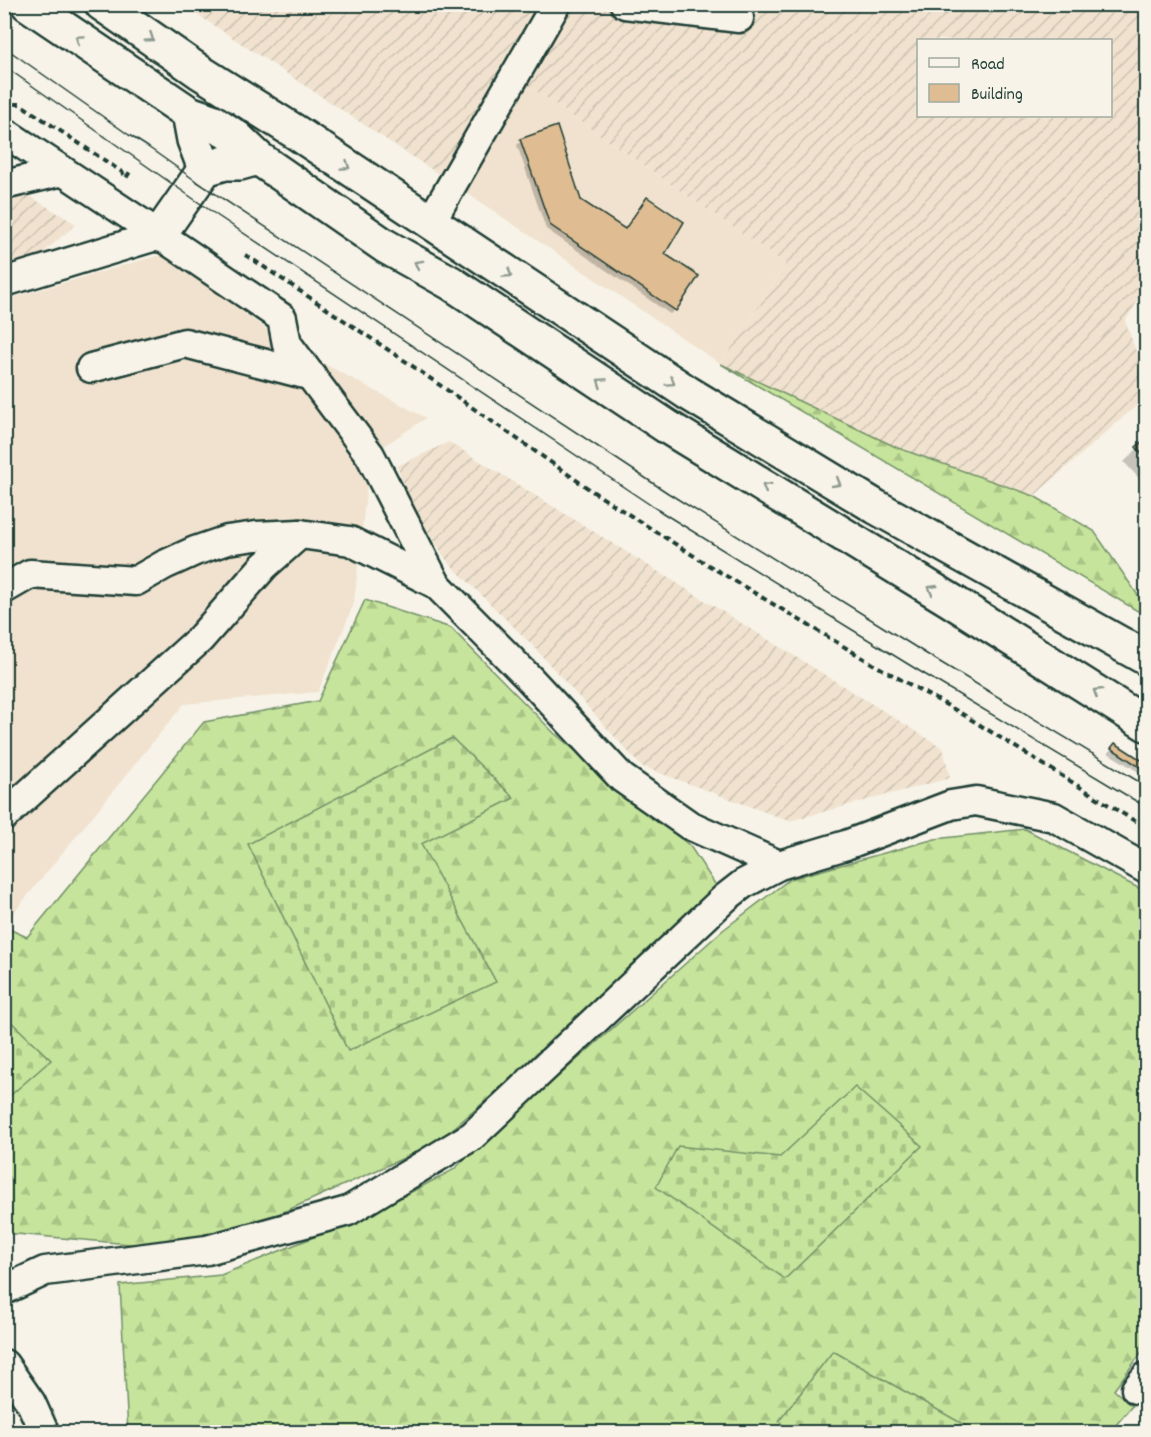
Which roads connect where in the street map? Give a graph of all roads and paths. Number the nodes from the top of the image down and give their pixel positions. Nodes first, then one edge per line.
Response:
1 (28, 4) edge
2 (102, 4) edge
3 (556, 4) edge
4 (625, 4) edge
5 (739, 18) dead end
6 (20, 104) dead end
7 (189, 113) junction
8 (4, 132) edge
9 (264, 162) junction
10 (205, 169) junction
11 (131, 170) dead end
12 (63, 171) junction
13 (122, 172) dead end
14 (126, 178) dead end
15 (4, 185) edge
16 (430, 223) junction
17 (159, 234) junction
18 (245, 255) dead end
19 (4, 282) edge
20 (91, 368) dead end
21 (312, 376) junction
22 (300, 534) junction
23 (436, 584) junction
24 (4, 589) edge
25 (1146, 657) edge
26 (1146, 724) edge
27 (4, 816) edge
28 (1146, 828) edge
29 (779, 865) junction
30 (1146, 869) edge
31 (4, 1290) edge
32 (4, 1364) edge
33 (1146, 1420) edge
34 (44, 1432) edge
35 (1136, 1432) edge

7 -> 1 main road
2 -> 16 main road
3 - 16 street
4 - 5 street
6 - 13 path
7 - 9 main road
7 - 10 main road
8 - 12 street
9 - 10 main road
26 -> 9 main road
10 - 17 main road
11 - 14 path
12 - 15 street
12 - 17 street
16 -> 25 main road
17 - 19 street
17 - 21 street
18 - 28 path
20 - 21 street
21 - 23 street
22 - 23 street
22 - 24 street
22 - 27 street
23 - 29 street
29 - 30 street
29 - 31 street
32 - 34 street
33 - 35 path

